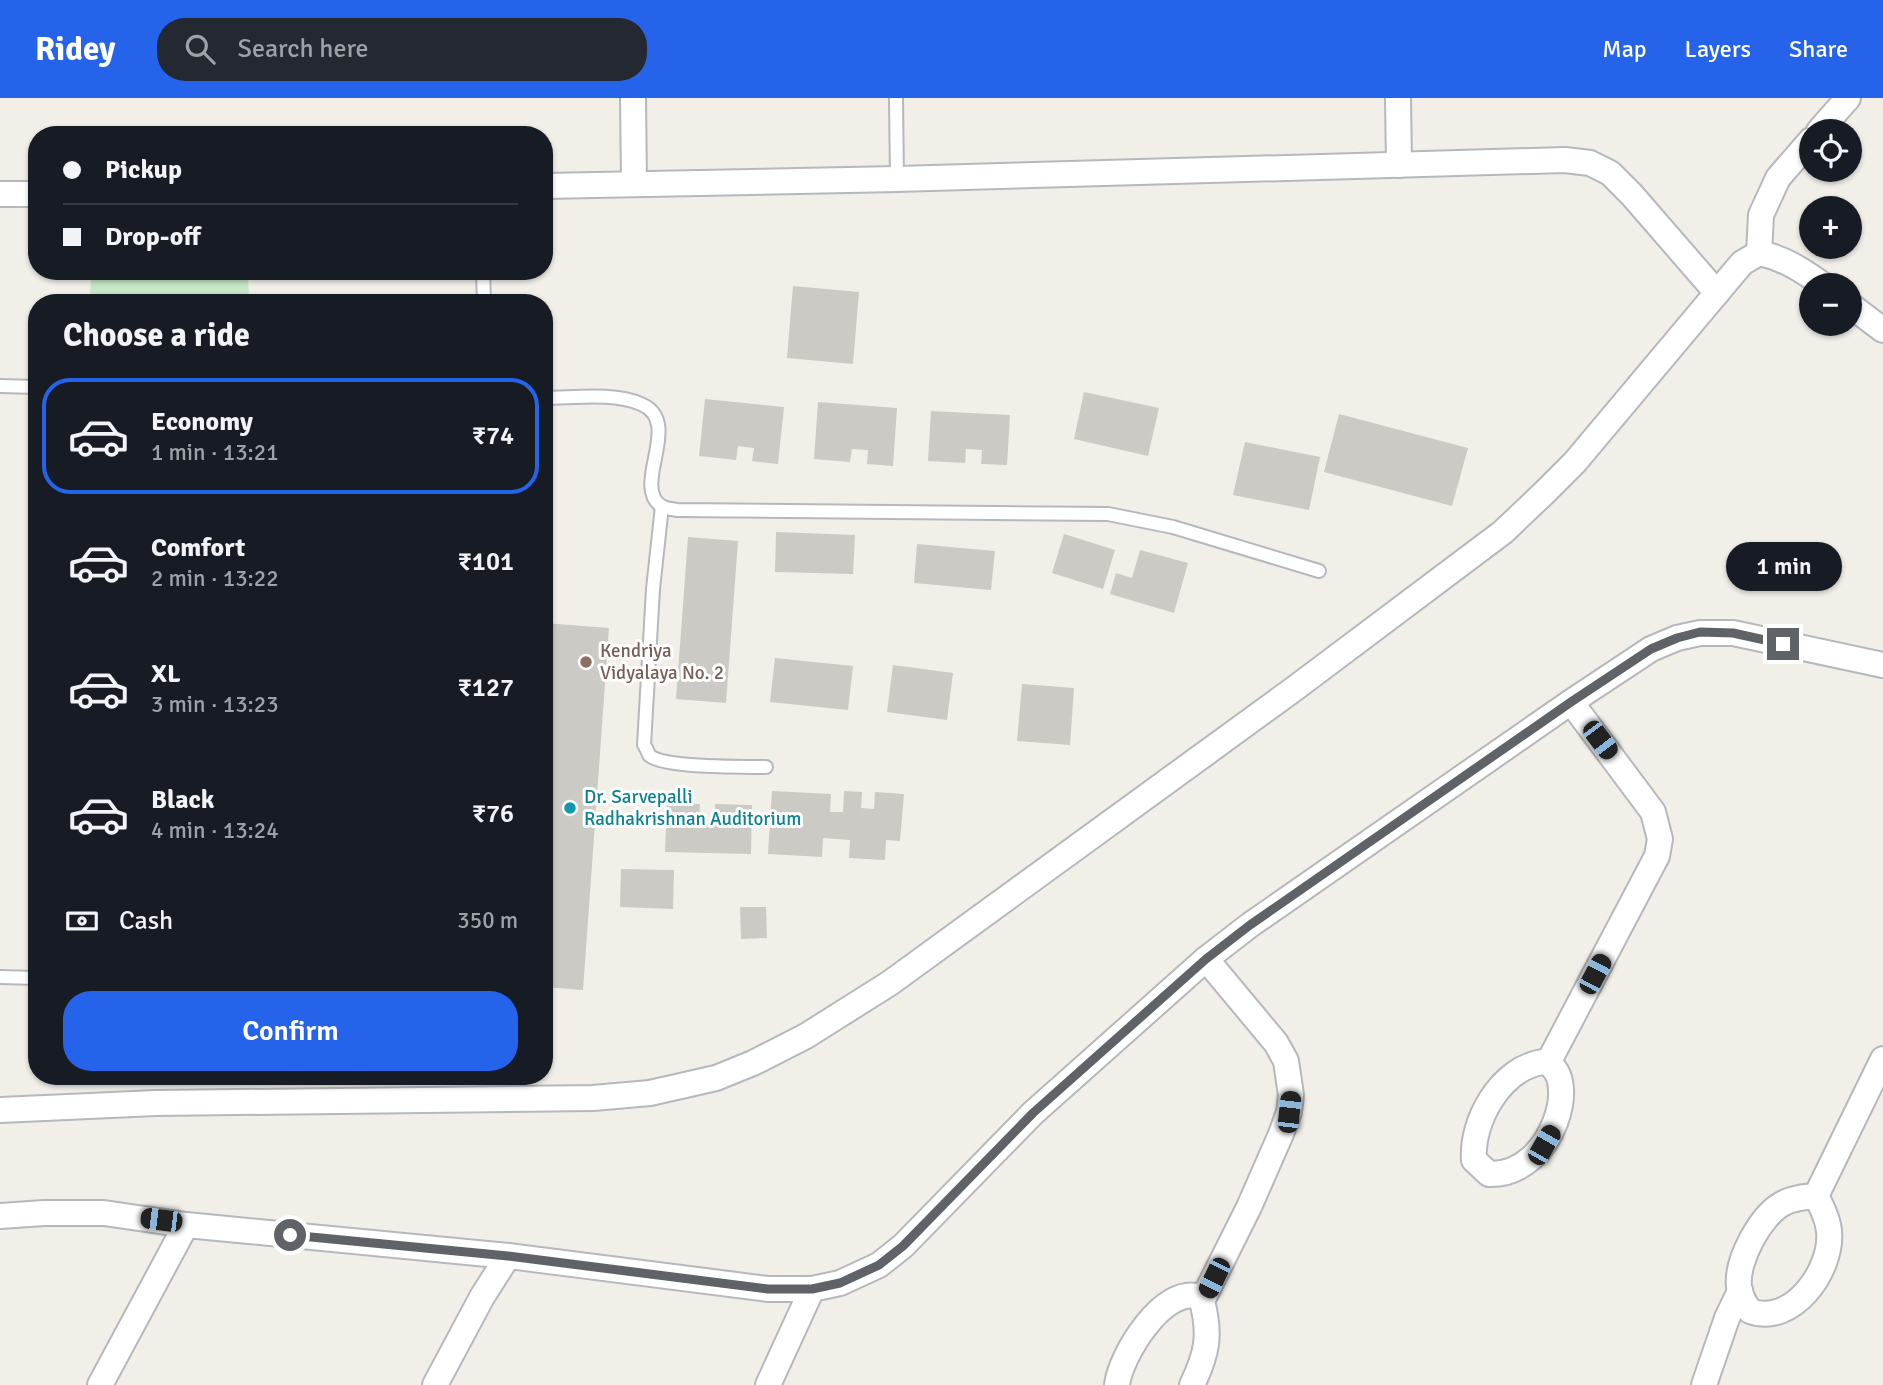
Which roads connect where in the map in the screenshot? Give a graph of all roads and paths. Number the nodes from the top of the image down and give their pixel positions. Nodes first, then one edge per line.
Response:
1 (633, 98) edge
2 (896, 98) edge
3 (1398, 98) edge
4 (1847, 98) edge
5 (1829, 119) edge
6 (1799, 154) edge
7 (1399, 165) junction
8 (897, 179) junction
9 (634, 184) junction
10 (553, 186) edge
11 (0, 194) edge
12 (28, 194) edge
13 (1759, 253) junction
14 (1807, 273) edge
15 (1717, 293) junction
16 (1862, 314) edge
17 (1883, 330) edge
18 (0, 386) edge
19 (28, 387) edge
20 (553, 398) edge
21 (662, 506) junction
22 (1319, 571) dead end
23 (1883, 665) edge
24 (1571, 702) junction
25 (766, 767) dead end
26 (1206, 959) junction
27 (0, 977) edge
28 (28, 978) edge
29 (1883, 1059) edge
30 (1548, 1063) junction
31 (0, 1110) edge
32 (1816, 1196) junction
33 (0, 1216) edge
34 (186, 1225) junction
35 (508, 1256) junction
36 (812, 1289) junction
37 (1740, 1291) junction
38 (1202, 1301) junction
39 (100, 1385) edge
40 (435, 1385) edge
41 (768, 1385) edge
42 (1117, 1385) edge
43 (1192, 1385) edge
44 (1704, 1385) edge

1 - 9 street
2 - 8 lane
3 - 7 street
4 - 5 street
6 - 13 street
7 - 8 street
7 - 15 street
8 - 9 street
9 - 10 street
11 - 12 street
13 - 14 street
13 - 15 street
15 - 31 street
16 - 17 street
18 - 19 lane
20 - 21 lane
21 - 22 lane
21 - 25 lane
23 - 24 street
24 - 26 street
24 - 30 street
26 - 36 street
26 - 38 street
27 - 28 lane
29 - 32 street
30 - 30 street
32 - 37 street
32 - 37 street
33 - 34 street
34 - 35 street
34 - 39 street
35 - 36 street
35 - 40 street
36 - 41 street
37 - 44 street
38 - 42 street
38 - 43 street

